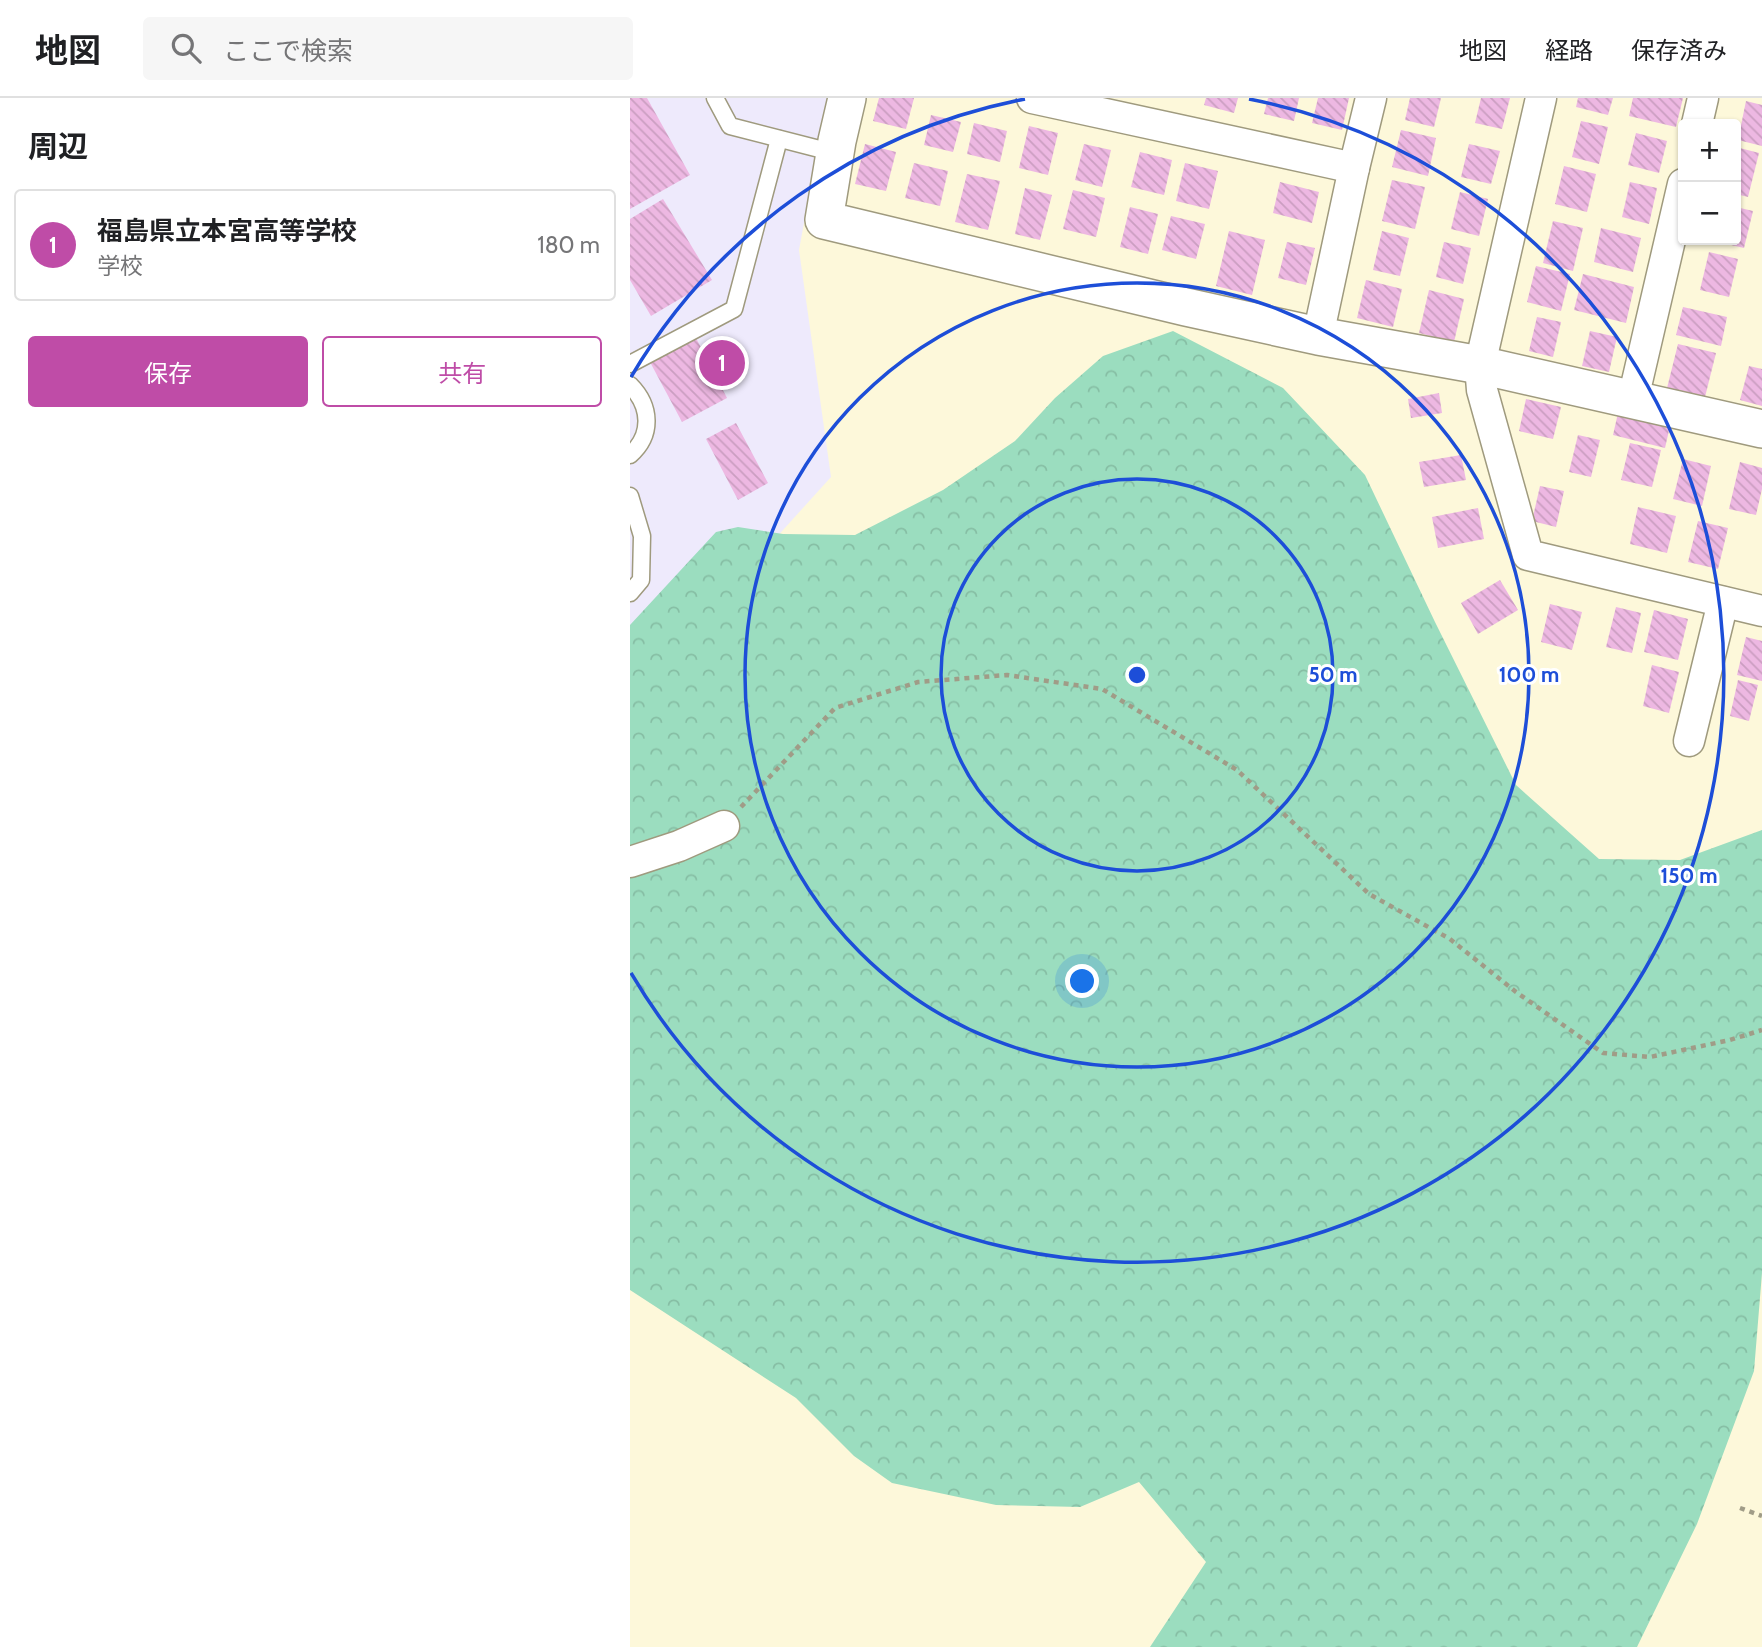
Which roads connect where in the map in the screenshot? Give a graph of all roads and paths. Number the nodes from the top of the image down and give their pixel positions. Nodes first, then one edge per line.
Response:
1 (715, 98) edge
2 (847, 98) edge
3 (1032, 98) edge
4 (1371, 98) edge
5 (1541, 98) edge
6 (1703, 98) edge
7 (1698, 119) edge
8 (779, 139) junction
9 (835, 153) junction
10 (1354, 168) junction
11 (1678, 206) edge
12 (1318, 336) junction
13 (630, 363) edge
14 (1480, 365) junction
15 (630, 386) edge
16 (1633, 399) junction
17 (1762, 429) edge
18 (630, 455) edge
19 (630, 496) edge
20 (630, 593) edge
21 (1723, 602) junction
22 (1762, 611) edge
23 (1689, 741) dead end
24 (724, 825) joint
25 (630, 862) edge
26 (1762, 1030) edge
27 (1740, 1508) dead end
28 (1762, 1516) edge

1 - 8 lane
2 - 9 street
3 - 10 street
4 - 10 street
5 - 14 street
6 - 7 street
8 - 9 lane
8 - 13 lane
9 - 12 street
10 - 12 street
11 - 16 street
12 - 14 street
14 - 16 street
14 - 21 street
15 - 18 lane
16 - 17 street
19 - 20 lane
21 - 22 street
21 - 23 street
24 - 25 street
24 - 26 path
27 - 28 path

